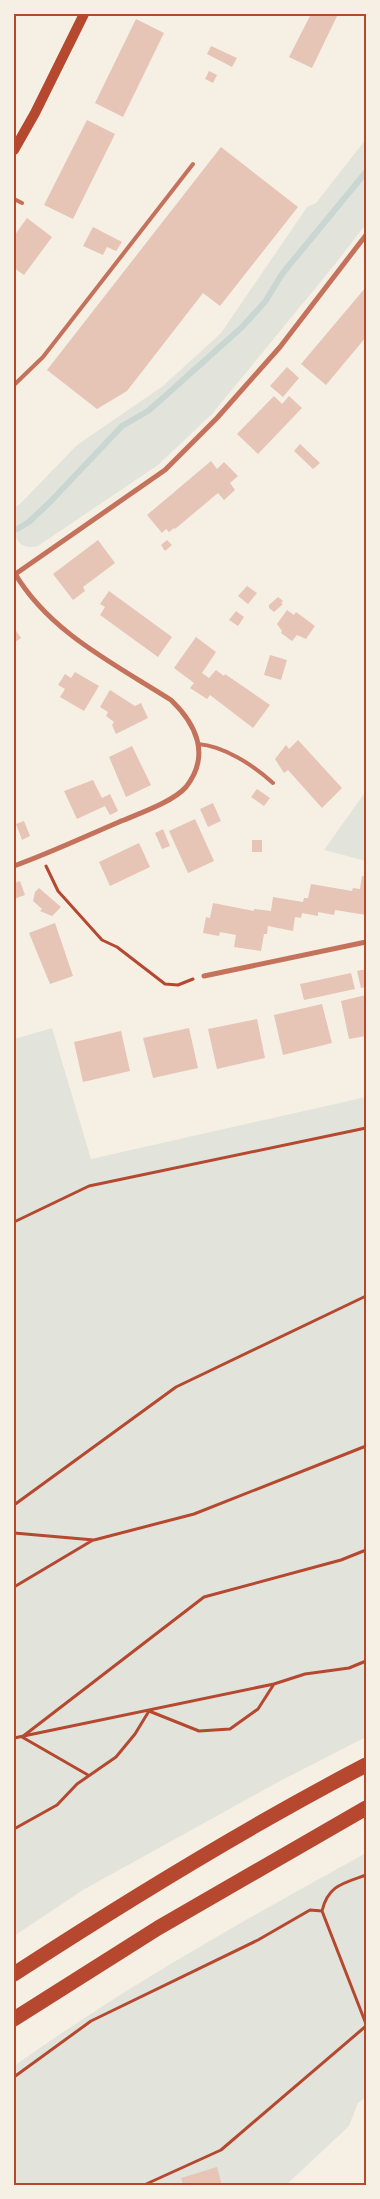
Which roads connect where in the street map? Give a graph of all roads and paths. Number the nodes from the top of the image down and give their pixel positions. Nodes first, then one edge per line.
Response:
1 (84, 14) edge
2 (14, 150) edge
3 (193, 164) dead end
4 (14, 199) edge
5 (22, 203) dead end
6 (366, 235) edge
7 (14, 385) edge
8 (14, 573) edge
9 (198, 744) junction
10 (273, 783) dead end
11 (42, 856) junction
12 (14, 866) edge
13 (366, 942) edge
14 (204, 976) dead end
15 (178, 986) dead end
16 (366, 1128) edge
17 (14, 1222) edge
18 (366, 1296) edge
19 (366, 1446) edge
20 (14, 1505) edge
21 (14, 1534) edge
22 (94, 1540) junction
23 (366, 1550) edge
24 (14, 1587) edge
25 (366, 1661) edge
26 (274, 1684) junction
27 (149, 1711) junction
28 (22, 1737) junction
29 (14, 1738) edge
30 (366, 1765) edge
31 (88, 1775) junction
32 (366, 1808) edge
33 (14, 1829) edge
34 (366, 1875) edge
35 (322, 1911) junction
36 (14, 1974) edge
37 (14, 2018) edge
38 (366, 2025) edge
39 (14, 2077) edge
40 (144, 2185) edge

1 - 2 main road
3 - 7 lane
4 - 5 lane
6 - 8 street
8 - 9 street
9 - 10 lane
9 - 11 street
11 - 12 street
11 - 15 path
13 - 14 street
16 - 17 path
18 - 20 path
19 - 22 path
21 - 22 path
22 - 24 path
23 - 28 path
25 - 26 path
26 - 27 path
26 - 27 path
27 - 28 path
27 - 31 path
28 - 29 path
28 - 31 path
30 - 36 highway
31 - 33 path
32 - 37 highway
34 - 35 path
35 - 38 path
35 - 39 path
38 - 40 path

